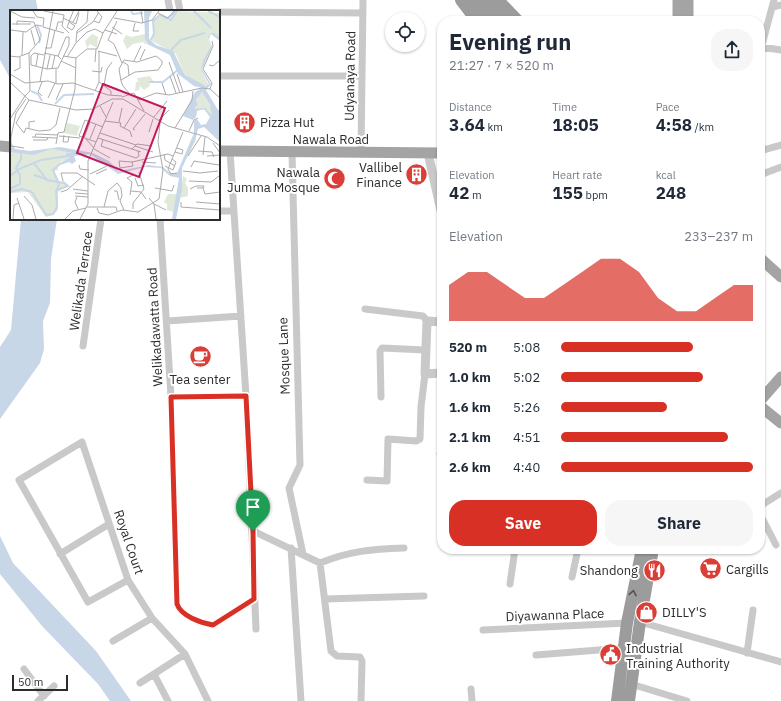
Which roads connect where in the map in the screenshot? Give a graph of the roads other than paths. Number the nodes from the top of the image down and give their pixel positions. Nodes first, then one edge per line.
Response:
1 (168, 0) edge
2 (178, 0) edge
3 (363, 0) edge
4 (461, 0) edge
5 (473, 0) edge
6 (486, 0) edge
7 (678, 0) edge
8 (688, 0) edge
9 (498, 1) edge
10 (774, 4) edge
11 (781, 6) edge
12 (170, 10) edge
13 (180, 10) edge
14 (220, 12) edge
15 (363, 13) junction
16 (473, 16) edge
17 (485, 16) edge
18 (500, 16) edge
19 (507, 16) edge
20 (513, 16) edge
21 (678, 16) edge
22 (688, 16) edge
23 (765, 36) edge
24 (765, 50) edge
25 (781, 50) edge
26 (220, 76) edge
27 (362, 76) junction
28 (781, 145) edge
29 (0, 146) edge
30 (10, 147) edge
31 (765, 150) edge
32 (224, 151) edge
33 (292, 153) junction
34 (361, 153) junction
35 (428, 153) junction
36 (437, 153) edge
37 (781, 167) edge
38 (765, 173) edge
39 (437, 193) edge
40 (220, 211) edge
41 (233, 211) junction
42 (101, 220) edge
43 (160, 220) edge
44 (765, 263) edge
45 (781, 277) edge
46 (365, 309) dead end
47 (241, 316) junction
48 (167, 321) junction
49 (427, 321) junction
50 (437, 322) edge
51 (83, 346) dead end
52 (425, 350) junction
53 (437, 373) edge
54 (425, 374) junction
55 (781, 377) edge
56 (765, 395) edge
57 (246, 396) junction
58 (171, 397) junction
59 (382, 397) dead end
60 (765, 410) edge
61 (781, 423) edge
62 (367, 480) dead end
63 (781, 493) edge
64 (765, 503) edge
65 (109, 524) junction
66 (765, 524) edge
67 (253, 531) junction
68 (776, 545) dead end
69 (291, 548) junction
70 (404, 548) dead end
71 (60, 554) junction
72 (303, 554) junction
73 (514, 554) edge
74 (577, 554) edge
75 (641, 554) edge
76 (653, 554) edge
77 (320, 563) junction
78 (572, 577) dead end
79 (128, 580) junction
80 (510, 584) dead end
81 (424, 596) dead end
82 (254, 599) junction
83 (326, 599) junction
84 (753, 610) dead end
85 (152, 618) junction
86 (640, 622) junction
87 (627, 624) junction
88 (256, 629) dead end
89 (483, 630) dead end
90 (112, 641) dead end
91 (624, 648) junction
92 (747, 653) junction
93 (185, 654) junction
94 (536, 655) dead end
95 (781, 662) edge
96 (24, 669) dead end
97 (154, 674) junction
98 (140, 683) dead end
99 (631, 684) junction
100 (54, 686) dead end
101 (471, 689) dead end
102 (41, 698) edge
103 (168, 701) edge
104 (208, 701) edge
105 (301, 701) edge
106 (361, 701) edge
107 (472, 701) edge
108 (617, 701) edge
109 (629, 701) edge
110 (687, 701) edge

1 - 12 street
2 - 13 street
3 - 15 street, Udyanaya Road
4 - 16 highway
5 - 17 highway
6 - 18 highway
7 - 21 main road
8 - 22 main road
9 - 19 highway
9 - 20 highway
10 - 11 street
10 - 23 street
14 - 15 street
15 - 27 street, Udyanaya Road
24 - 25 street
26 - 27 street
27 - 34 street, Udyanaya Road
28 - 31 street
29 - 30 main road
32 - 33 main road, Nawala Road
32 - 41 street
33 - 34 main road, Nawala Road
33 - 72 street, Mosque Lane
34 - 35 main road, Nawala Road
35 - 36 main road, Nawala Road
35 - 39 street
37 - 38 street
40 - 41 street
41 - 47 street
42 - 51 street, Welikada Terrace
43 - 48 street, Welikadawatta Road
44 - 45 main road
46 - 49 street
47 - 48 street
47 - 57 street
48 - 58 street, Welikadawatta Road
49 - 50 street
49 - 52 street
52 - 54 street
52 - 59 street
53 - 54 street
54 - 62 street
55 - 56 main road
57 - 58 street
57 - 67 street
58 - 82 street, Welikadawatta Road
60 - 61 main road
63 - 64 street
65 - 71 street
65 - 71 street, Royal Court
65 - 79 street, Royal Court
66 - 68 street
67 - 69 street
67 - 82 street
69 - 72 street
69 - 105 street
70 - 77 street
71 - 79 street
72 - 77 street
73 - 80 street
74 - 78 street
87 -> 75 highway
76 - 86 highway
77 - 83 street
79 - 85 street, Royal Court
81 - 83 street
82 - 88 street
83 - 106 street
84 - 92 street
85 - 90 street
85 - 93 street, Royal Court
86 - 92 street
86 - 99 highway
87 - 89 street, Diyawanna Place
87 - 91 highway
91 - 94 street
91 - 108 highway
92 - 95 street
93 - 97 street
93 - 104 street, Royal Court
96 - 102 street
97 - 98 street
97 - 103 street
99 - 109 highway
99 - 110 street
100 - 102 street
101 - 107 street

